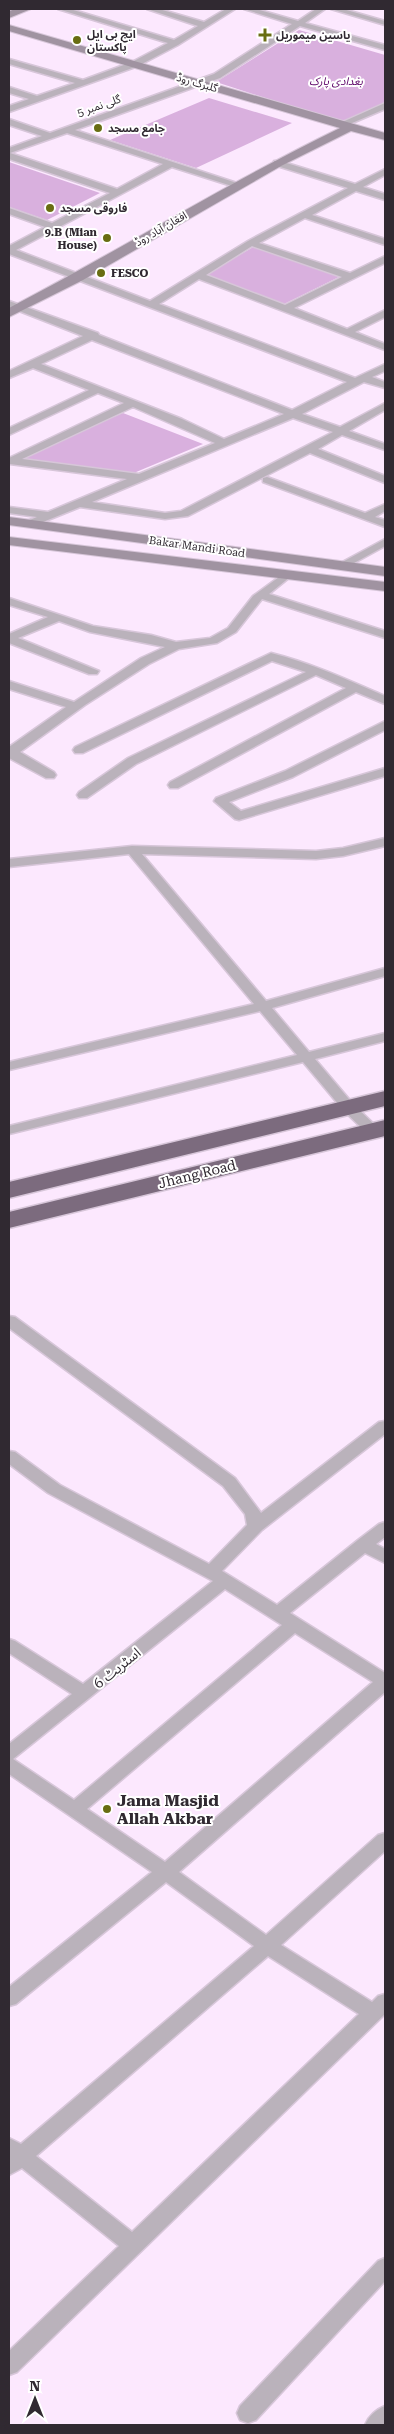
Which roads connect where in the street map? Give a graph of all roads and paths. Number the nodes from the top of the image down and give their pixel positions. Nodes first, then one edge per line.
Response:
1 (26, 9) edge
2 (62, 9) edge
3 (151, 9) edge
4 (231, 9) edge
5 (248, 9) edge
6 (322, 9) edge
7 (335, 9) edge
8 (267, 11) edge
9 (385, 11) edge
10 (9, 15) edge
11 (367, 18) junction
12 (298, 23) junction
13 (385, 23) edge
14 (205, 25) junction
15 (9, 28) edge
16 (175, 43) junction
17 (385, 48) edge
18 (9, 61) edge
19 (135, 64) junction
20 (82, 82) junction
21 (198, 84) junction
22 (9, 90) edge
23 (38, 99) junction
24 (385, 106) edge
25 (9, 109) edge
26 (317, 117) junction
27 (9, 122) edge
28 (346, 125) junction
29 (66, 130) junction
30 (50, 136) junction
31 (385, 138) edge
32 (313, 144) junction
33 (9, 151) edge
34 (9, 156) edge
35 (277, 163) junction
36 (170, 164) junction
37 (385, 172) edge
38 (238, 185) junction
39 (353, 187) junction
40 (118, 192) junction
41 (385, 197) edge
42 (9, 211) edge
43 (304, 215) junction
44 (52, 226) junction
45 (385, 242) edge
46 (251, 243) junction
47 (9, 250) edge
48 (385, 259) edge
49 (198, 275) junction
50 (350, 276) junction
51 (78, 277) junction
52 (152, 304) junction
53 (13, 308) edge
54 (285, 309) junction
55 (385, 313) edge
56 (348, 332) junction
57 (94, 335) junction
58 (385, 347) edge
59 (32, 364) junction
60 (385, 367) edge
61 (9, 375) edge
62 (360, 380) junction
63 (385, 385) edge
64 (96, 390) junction
65 (133, 403) junction
66 (385, 406) edge
67 (293, 414) junction
68 (9, 432) edge
69 (342, 432) junction
70 (224, 443) junction
71 (384, 445) edge
72 (310, 449) junction
73 (10, 461) edge
74 (137, 477) junction
75 (267, 480) dead end
76 (385, 480) edge
77 (78, 502) junction
78 (385, 507) edge
79 (9, 510) edge
80 (49, 515) junction
81 (366, 517) junction
82 (9, 521) edge
83 (29, 524) junction
84 (385, 524) edge
85 (9, 542) edge
86 (385, 542) edge
87 (341, 566) junction
88 (385, 572) edge
89 (286, 575) junction
90 (385, 587) edge
91 (261, 595) junction
92 (9, 601) edge
93 (59, 617) junction
94 (385, 635) edge
95 (9, 638) edge
96 (176, 646) junction
97 (93, 671) dead end
98 (316, 671) junction
99 (9, 685) edge
100 (356, 687) junction
101 (385, 700) edge
102 (75, 706) junction
103 (385, 725) edge
104 (79, 750) dead end
105 (10, 752) edge
106 (385, 772) edge
107 (50, 775) dead end
108 (174, 785) dead end
109 (83, 795) dead end
110 (385, 842) edge
111 (132, 850) junction
112 (9, 862) edge
113 (385, 972) edge
114 (264, 1006) junction
115 (385, 1037) edge
116 (307, 1057) junction
117 (9, 1066) edge
118 (385, 1099) edge
119 (349, 1108) junction
120 (9, 1130) edge
121 (379, 1130) edge
122 (9, 1190) edge
123 (9, 1220) edge
124 (9, 1321) edge
125 (385, 1426) edge
126 (9, 1456) edge
127 (256, 1526) junction
128 (385, 1528) edge
129 (364, 1544) junction
130 (385, 1557) edge
131 (218, 1576) junction
132 (278, 1614) junction
133 (294, 1624) junction
134 (9, 1645) edge
135 (385, 1682) edge
136 (85, 1694) junction
137 (9, 1754) edge
138 (9, 1765) edge
139 (74, 1810) junction
140 (385, 1840) edge
141 (166, 1872) junction
142 (267, 1946) junction
143 (9, 1998) edge
144 (379, 2007) edge
145 (13, 2156) edge
146 (133, 2245) junction
147 (385, 2267) edge
148 (9, 2365) edge
149 (248, 2413) dead end
150 (385, 2416) edge
151 (376, 2425) edge

1 - 10 main road
2 - 16 street
3 - 14 street
4 - 14 street
5 - 8 street
6 - 12 street, گلی نمبر 5
7 - 11 street
8 - 12 street
9 - 11 street
11 - 13 street
12 - 17 street
12 - 21 street, گلی نمبر 5
14 - 16 street
15 - 19 main road, گلبرگ روڈ
16 - 19 street
18 - 20 street
19 - 20 street
19 - 21 main road, گلبرگ روڈ
20 - 23 street
21 - 26 main road, گلبرگ روڈ
21 - 29 street, گلی نمبر 5
22 - 23 street
23 - 25 street
24 - 28 street
26 - 28 main road, گلبرگ روڈ
26 - 32 main road
27 - 30 street
28 - 31 main road, گلبرگ روڈ
28 - 32 main road, افغان آباد روڈ
29 - 30 street, گلی نمبر 5
29 - 36 street
30 - 33 street, گلی نمبر 5
31 - 32 main road
32 - 35 main road, افغان آباد روڈ
34 - 40 street
35 - 38 main road, افغان آباد روڈ
35 - 39 street
36 - 38 street
36 - 40 street
37 - 39 street
38 - 51 main road, افغان آباد روڈ
39 - 41 street
39 - 43 street
40 - 44 street
42 - 44 street
43 - 45 street
43 - 46 street
44 - 47 street
46 - 49 street
46 - 50 street
47 - 51 street
48 - 50 street
49 - 52 street
49 - 54 street
50 - 54 street
51 - 52 street
51 - 53 main road, افغان آباد روڈ
52 - 62 street
53 - 57 street
54 - 56 street
55 - 56 street
56 - 58 street
57 - 59 street
57 - 67 street
59 - 61 street
59 - 64 street
60 - 62 street
62 - 63 street
62 - 67 street
64 - 65 street
64 - 68 street
65 - 70 street
65 - 73 street
66 - 69 street
67 - 69 street
67 - 70 street
69 - 71 street
69 - 72 street
70 - 74 street
72 - 76 street
72 - 77 street
73 - 74 street
74 - 77 street
75 - 81 street
77 - 80 street
78 - 81 street
79 - 80 street
80 - 83 street
81 - 84 street
82 - 83 main road, Bakar Mandi Road
83 - 87 main road, Bakar Mandi Road
85 - 89 main road, Bakar Mandi Road
86 - 87 street
87 - 88 main road, Bakar Mandi Road
89 - 90 main road, Bakar Mandi Road
89 - 91 street
91 - 94 street
91 - 96 street
92 - 93 street
93 - 95 street
93 - 96 street
95 - 97 street
96 - 102 street
98 - 100 street
98 - 104 street
98 - 109 street
99 - 102 street
100 - 101 street
100 - 108 street
102 - 105 street
103 - 106 street
105 - 107 street
110 - 111 street
111 - 112 street
111 - 114 street
113 - 114 street
114 - 116 street
114 - 117 street
115 - 116 street
116 - 119 street
116 - 120 street
118 - 119 highway, Jhang Road
119 - 121 street
119 - 122 highway, Jhang Road
121 - 123 highway, Jhang Road
124 - 127 street
125 - 127 street, اسٹریٹ 6
126 - 131 street
127 - 131 street, اسٹریٹ 6
128 - 129 street
129 - 130 street
129 - 132 street
131 - 132 street
131 - 136 street, اسٹریٹ 6
132 - 133 street
133 - 135 street
133 - 139 street
134 - 136 street
135 - 141 street
136 - 137 street, اسٹریٹ 6
138 - 139 street
139 - 141 street
140 - 142 street
141 - 142 street
141 - 143 street
142 - 144 street
142 - 145 street
144 - 146 street
145 - 146 street
146 - 148 street
147 - 149 street
150 - 151 street

